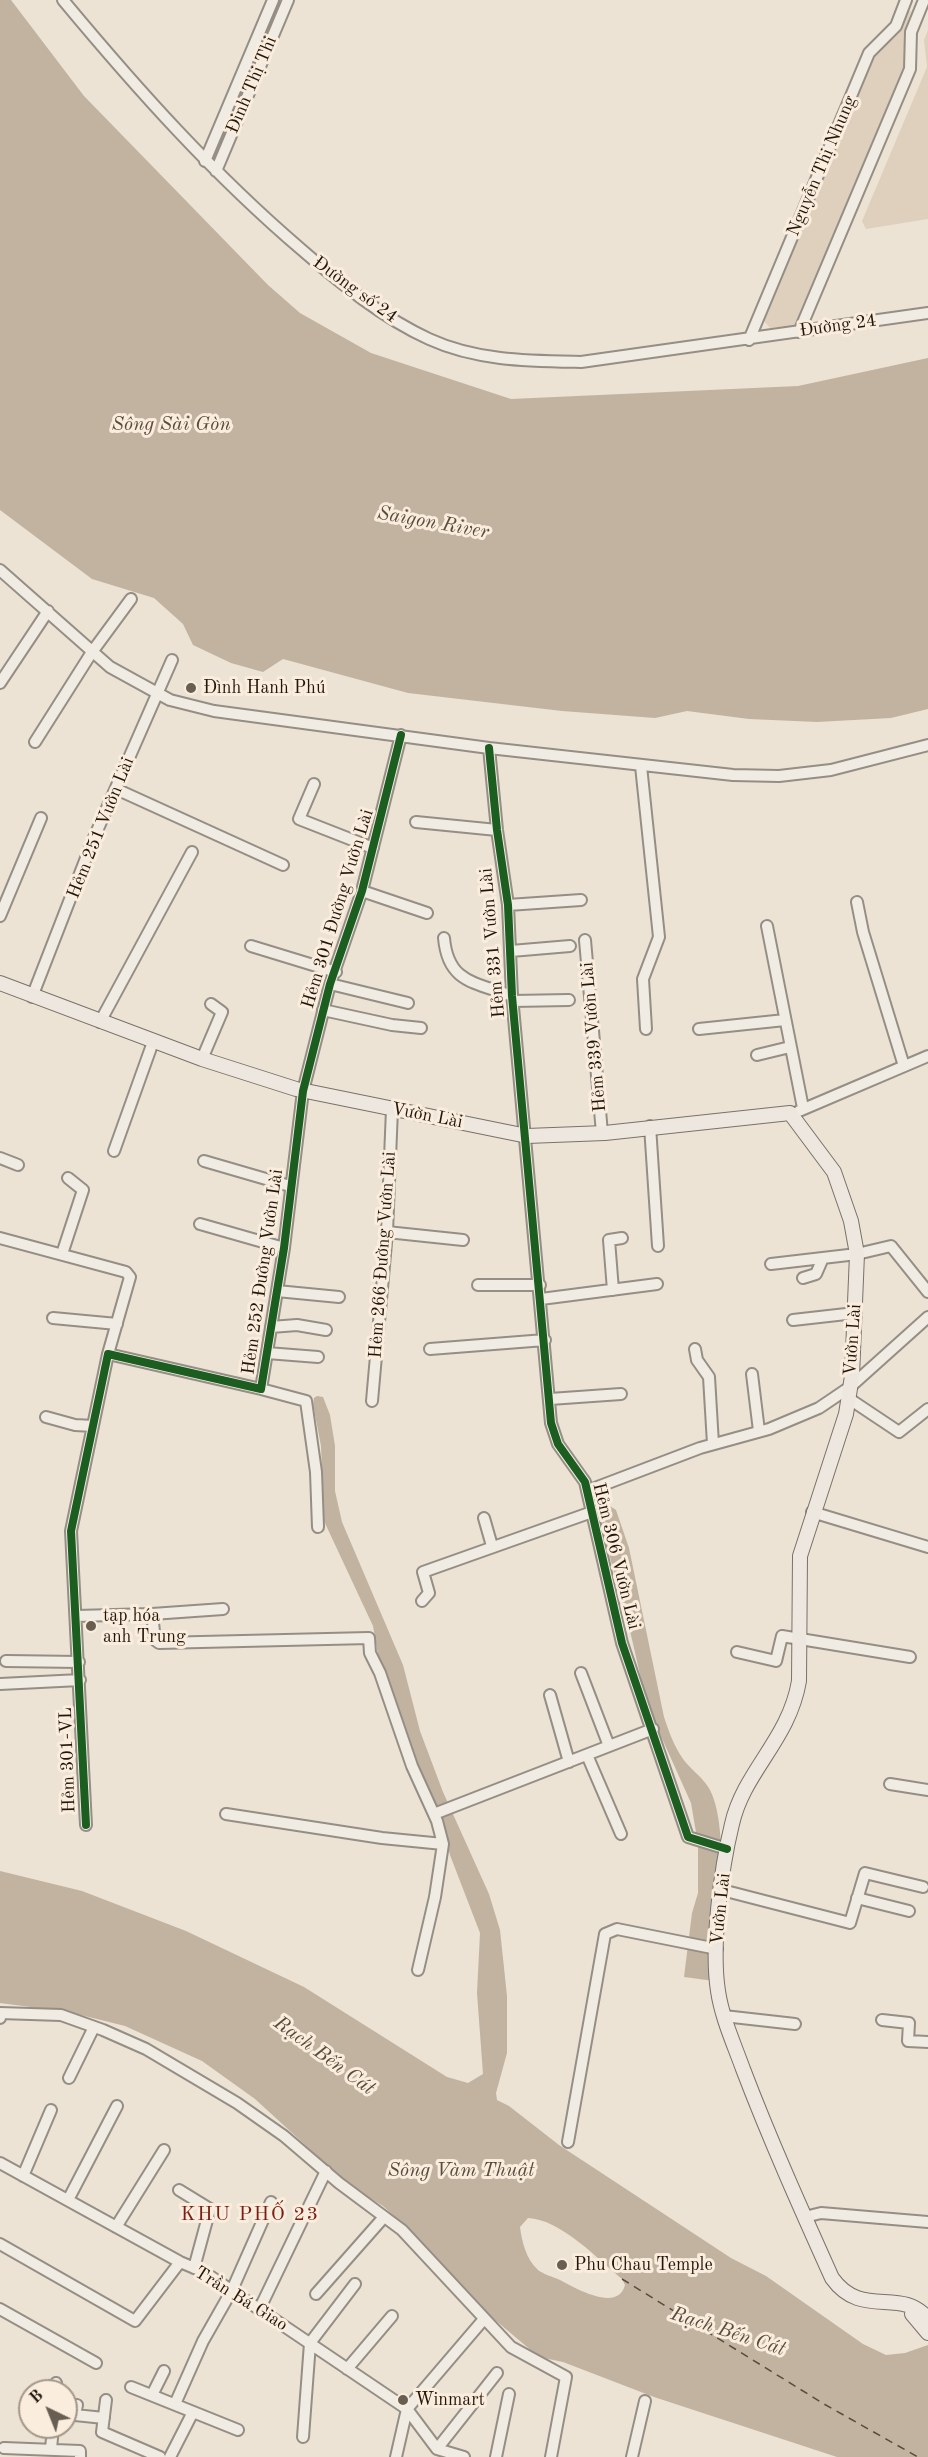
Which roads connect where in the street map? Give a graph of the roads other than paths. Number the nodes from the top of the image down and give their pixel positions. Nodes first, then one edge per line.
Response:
1 (63, 0) edge
2 (273, 0) edge
3 (288, 0) edge
4 (906, 0) edge
5 (924, 0) edge
6 (205, 161) junction
7 (216, 171) junction
8 (928, 313) edge
9 (799, 332) junction
10 (749, 340) junction
11 (0, 570) edge
12 (131, 599) dead end
13 (48, 611) junction
14 (92, 652) junction
15 (172, 660) dead end
16 (0, 683) edge
17 (155, 693) junction
18 (401, 735) junction
19 (34, 742) dead end
20 (928, 745) edge
21 (489, 748) junction
22 (641, 766) junction
23 (314, 784) dead end
24 (116, 789) junction
25 (40, 818) dead end
26 (416, 822) dead end
27 (497, 830) junction
28 (373, 848) junction
29 (192, 852) dead end
30 (283, 865) dead end
31 (362, 891) junction
32 (581, 900) dead end
33 (857, 902) dead end
34 (508, 905) junction
35 (427, 914) dead end
36 (0, 916) edge
37 (767, 926) dead end
38 (444, 938) dead end
39 (585, 940) dead end
40 (251, 946) dead end
41 (570, 946) dead end
42 (511, 951) junction
43 (336, 972) junction
44 (330, 984) junction
45 (1, 985) edge
46 (32, 997) junction
47 (513, 998) junction
48 (569, 1000) dead end
49 (408, 1003) dead end
50 (211, 1004) dead end
51 (323, 1010) junction
52 (785, 1020) junction
53 (100, 1022) junction
54 (421, 1028) dead end
55 (646, 1029) dead end
56 (699, 1029) dead end
57 (153, 1042) junction
58 (790, 1047) junction
59 (757, 1054) dead end
60 (928, 1056) edge
61 (202, 1059) junction
62 (904, 1066) junction
63 (303, 1091) junction
64 (392, 1109) junction
65 (799, 1112) junction
66 (650, 1126) junction
67 (602, 1133) junction
68 (527, 1136) junction
69 (114, 1151) dead end
70 (0, 1158) edge
71 (204, 1161) dead end
72 (18, 1165) dead end
73 (68, 1178) dead end
74 (290, 1186) junction
75 (200, 1224) dead end
76 (387, 1233) junction
77 (0, 1238) edge
78 (622, 1238) dead end
79 (463, 1240) dead end
80 (658, 1246) dead end
81 (284, 1248) junction
82 (62, 1254) junction
83 (857, 1254) junction
84 (823, 1258) junction
85 (771, 1264) dead end
86 (803, 1278) dead end
87 (657, 1284) dead end
88 (478, 1285) dead end
89 (540, 1285) junction
90 (613, 1290) junction
91 (277, 1291) junction
92 (928, 1292) edge
93 (339, 1297) dead end
94 (541, 1299) junction
95 (855, 1313) junction
96 (928, 1317) edge
97 (53, 1318) dead end
98 (793, 1320) dead end
99 (117, 1324) junction
100 (271, 1327) junction
101 (326, 1330) dead end
102 (544, 1340) junction
103 (430, 1349) dead end
104 (695, 1349) dead end
105 (267, 1353) junction
106 (108, 1354) junction
107 (318, 1357) dead end
108 (752, 1374) dead end
109 (261, 1389) junction
110 (849, 1392) junction
111 (621, 1394) dead end
112 (550, 1399) junction
113 (372, 1401) dead end
114 (928, 1409) edge
115 (46, 1416) dead end
116 (93, 1426) junction
117 (759, 1431) junction
118 (713, 1444) junction
119 (587, 1491) junction
120 (591, 1512) junction
121 (812, 1512) junction
122 (484, 1518) dead end
123 (318, 1527) dead end
124 (492, 1546) junction
125 (928, 1547) edge
126 (422, 1601) dead end
127 (223, 1609) dead end
128 (152, 1614) junction
129 (76, 1616) junction
130 (799, 1639) junction
131 (737, 1652) dead end
132 (910, 1658) dead end
133 (6, 1661) dead end
134 (79, 1662) junction
135 (581, 1672) dead end
136 (80, 1680) junction
137 (0, 1684) edge
138 (550, 1695) dead end
139 (652, 1730) junction
140 (609, 1746) junction
141 (587, 1755) junction
142 (569, 1762) junction
143 (890, 1784) dead end
144 (928, 1790) edge
145 (436, 1813) junction
146 (226, 1814) dead end
147 (86, 1825) dead end
148 (621, 1834) dead end
149 (443, 1844) junction
150 (727, 1849) junction
151 (923, 1887) dead end
152 (722, 1890) junction
153 (857, 1898) junction
154 (909, 1911) dead end
155 (715, 1949) junction
156 (418, 1970) dead end
157 (0, 2013) edge
158 (724, 2016) junction
159 (0, 2018) edge
160 (882, 2020) dead end
161 (795, 2024) dead end
162 (94, 2027) junction
163 (928, 2042) edge
164 (69, 2078) dead end
165 (117, 2106) dead end
166 (51, 2110) dead end
167 (568, 2142) dead end
168 (164, 2150) dead end
169 (0, 2163) edge
170 (326, 2171) junction
171 (23, 2176) junction
172 (179, 2190) dead end
173 (68, 2200) junction
174 (271, 2202) dead end
175 (384, 2217) junction
176 (805, 2217) junction
177 (928, 2222) edge
178 (116, 2228) junction
179 (0, 2244) edge
180 (180, 2262) junction
181 (194, 2268) junction
182 (355, 2284) dead end
183 (232, 2290) junction
184 (316, 2294) dead end
185 (260, 2308) junction
186 (0, 2310) edge
187 (923, 2315) edge
188 (392, 2316) dead end
189 (484, 2319) junction
190 (928, 2333) edge
191 (310, 2343) junction
192 (96, 2363) dead end
193 (347, 2369) junction
194 (164, 2371) dead end
195 (497, 2373) dead end
196 (131, 2387) dead end
197 (509, 2394) dead end
198 (152, 2395) junction
199 (106, 2400) dead end
200 (645, 2401) dead end
201 (175, 2404) junction
202 (406, 2409) junction
203 (193, 2412) junction
204 (78, 2415) edge
205 (104, 2418) junction
206 (238, 2430) dead end
207 (303, 2437) dead end
208 (52, 2439) edge
209 (4, 2448) dead end
210 (51, 2449) junction
211 (437, 2449) junction
212 (80, 2457) edge
213 (160, 2457) edge
214 (170, 2457) edge
215 (396, 2457) edge
216 (464, 2457) edge
217 (496, 2457) edge
218 (551, 2457) edge
219 (632, 2457) edge

1 - 6 street, Đường số 24
2 - 6 street, Đinh Thị Thi
3 - 7 street, Đinh Thị Thi
4 - 10 street, Nguyễn Thị Nhung
5 - 9 street
6 - 7 street, Đường số 24
7 - 10 street, Đường số 24
8 - 9 street, Đường 24
9 - 10 street, Đường 24
11 - 13 street
12 - 14 street
13 - 14 street
13 - 16 street
14 - 17 street
14 - 19 street
15 - 17 street, Hẻm 251 Vườn Lài
17 - 18 street
17 - 24 street, Hẻm 251 Vườn Lài
18 - 21 street
18 - 28 street, Hẻm 301 Đường Vườn Lài
20 - 22 street
21 - 22 street
21 - 27 street, Hẻm 331 Vườn Lài
22 - 55 street
23 - 28 street
24 - 30 street
24 - 46 street, Hẻm 251 Vườn Lài
25 - 36 street
26 - 27 street
27 - 34 street, Hẻm 331 Vườn Lài
28 - 31 street, Hẻm 301 Đường Vườn Lài
29 - 53 street
31 - 35 street
31 - 43 street, Hẻm 301 Đường Vườn Lài
32 - 34 street
33 - 62 street
34 - 42 street, Hẻm 331 Vườn Lài
37 - 52 street
38 - 47 street
39 - 67 street, Hẻm 339 Vườn Lài
40 - 43 street
41 - 42 street
42 - 47 street, Hẻm 331 Vườn Lài
43 - 44 street, Hẻm 301 Đường Vườn Lài
44 - 49 street
44 - 51 street, Hẻm 301 Đường Vườn Lài
45 - 46 main road, Vườn Lài
46 - 53 main road, Vườn Lài
47 - 48 street
47 - 68 street, Hẻm 331 Vườn Lài
50 - 61 street
51 - 54 street
51 - 63 street, Hẻm 301 Đường Vườn Lài
52 - 56 street
52 - 58 street
53 - 57 main road, Vườn Lài
57 - 61 main road, Vườn Lài
57 - 69 street
58 - 59 street
58 - 65 street
60 - 62 street
61 - 63 main road, Vườn Lài
62 - 65 street
63 - 64 main road, Vườn Lài
63 - 74 street, Hẻm 252 Đường Vườn Lài
64 - 68 main road, Vườn Lài
64 - 76 street, Hẻm 266 Đường Vườn Lài
65 - 66 main road, Vườn Lài
65 - 83 main road, Vườn Lài
66 - 67 main road, Vườn Lài
66 - 80 street
67 - 68 main road, Vườn Lài
68 - 89 street, Hẻm 306 Vườn Lài
70 - 72 street
71 - 74 street
73 - 82 street
74 - 81 street, Hẻm 252 Đường Vườn Lài
75 - 81 street
76 - 79 street
76 - 113 street, Hẻm 266 Đường Vườn Lài
77 - 82 street
78 - 90 street
81 - 91 street, Hẻm 252 Đường Vườn Lài
82 - 99 street
83 - 84 street
83 - 92 street
83 - 95 main road, Vườn Lài
84 - 85 street
84 - 86 street
87 - 90 street
88 - 89 street
89 - 94 street, Hẻm 306 Vườn Lài
90 - 94 street
91 - 93 street
91 - 100 street, Hẻm 252 Đường Vườn Lài
94 - 102 street, Hẻm 306 Vườn Lài
95 - 98 street
95 - 110 main road, Vườn Lài
96 - 110 street
97 - 99 street
99 - 106 street
100 - 101 street
100 - 105 street, Hẻm 252 Đường Vườn Lài
102 - 103 street
102 - 112 street, Hẻm 306 Vườn Lài
104 - 118 street
105 - 107 street
105 - 109 street, Hẻm 252 Đường Vườn Lài
106 - 109 street, Hẻm 252 Đường Vườn Lài
106 - 116 street
108 - 117 street
109 - 123 street
110 - 114 street
110 - 117 street
110 - 121 main road, Vườn Lài
111 - 112 street
112 - 119 street, Hẻm 306 Vườn Lài
115 - 116 street
116 - 129 street
117 - 118 street
118 - 119 street
119 - 120 street, Hẻm 306 Vườn Lài
120 - 124 street
120 - 139 street, Hẻm 306 Vườn Lài
121 - 125 street
121 - 130 main road, Vườn Lài
122 - 124 street
124 - 126 street
127 - 128 street
128 - 129 street
128 - 145 street
129 - 134 street
130 - 131 street
130 - 132 street
130 - 150 main road, Vườn Lài
133 - 134 street
134 - 136 street
135 - 140 street
136 - 137 street
136 - 147 street, Hẻm 301-VL
138 - 142 street
139 - 140 street
139 - 150 street, Hẻm 306 Vườn Lài
140 - 141 street
141 - 142 street
141 - 148 street
142 - 145 street
143 - 144 street
145 - 149 street
146 - 149 street
149 - 156 street
150 - 152 main road, Vườn Lài
151 - 153 street
152 - 153 street
152 - 155 main road, Vườn Lài
153 - 154 street
155 - 158 main road, Vườn Lài
155 - 167 street
157 - 159 street
157 - 162 street
158 - 161 street
158 - 176 main road, Vườn Lài
160 - 163 street
162 - 164 street
162 - 170 street
165 - 173 street
166 - 171 street
168 - 178 street
169 - 171 street, Trần Bá Giao
170 - 175 street
170 - 185 street
171 - 173 street, Trần Bá Giao
172 - 181 street
173 - 178 street, Trần Bá Giao
174 - 183 street
175 - 184 street
175 - 189 street
176 - 177 street
176 - 187 main road, Vườn Lài
178 - 180 street, Trần Bá Giao
179 - 180 street
180 - 181 street, Trần Bá Giao
181 - 183 street, Trần Bá Giao
182 - 191 street
183 - 185 street, Trần Bá Giao
183 - 201 street
185 - 191 street, Trần Bá Giao
186 - 192 street
187 - 190 main road, Vườn Lài
188 - 193 street
189 - 202 street
189 - 218 street
191 - 193 street, Trần Bá Giao
191 - 207 street
193 - 202 street, Trần Bá Giao
194 - 198 street
195 - 211 street
196 - 198 street
197 - 217 street
198 - 201 street
199 - 205 street
200 - 219 street
201 - 203 street
202 - 211 street, Trần Bá Giao
202 - 215 street
203 - 206 street
203 - 214 street
204 - 205 street
205 - 213 street
208 - 210 street
209 - 210 street
210 - 212 street
211 - 216 street

